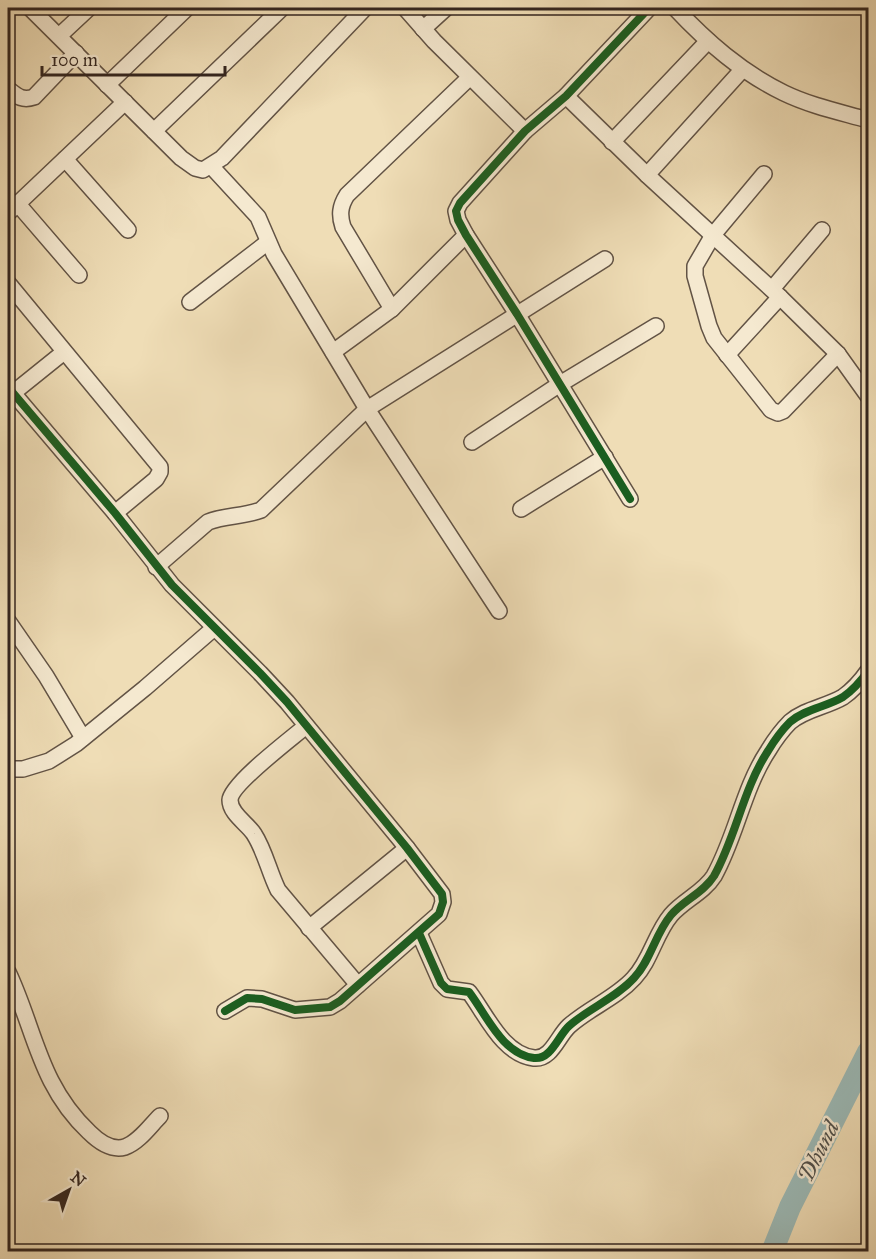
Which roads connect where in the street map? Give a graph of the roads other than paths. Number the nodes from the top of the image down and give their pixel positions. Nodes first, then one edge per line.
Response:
1 (30, 8) edge
2 (89, 8) edge
3 (187, 8) edge
4 (282, 8) edge
5 (365, 8) edge
6 (405, 8) edge
7 (446, 8) edge
8 (649, 8) edge
9 (677, 8) edge
10 (423, 29) junction
11 (59, 36) junction
12 (708, 41) junction
13 (76, 53) junction
14 (742, 70) junction
15 (470, 78) junction
16 (107, 85) junction
17 (8, 89) edge
18 (566, 96) junction
19 (125, 102) junction
20 (868, 120) edge
21 (525, 131) junction
22 (154, 132) junction
23 (612, 142) junction
24 (65, 159) junction
25 (211, 166) junction
26 (764, 174) dead end
27 (647, 175) junction
28 (12, 208) edge
29 (128, 230) dead end
30 (822, 230) dead end
31 (466, 235) junction
32 (712, 235) junction
33 (268, 242) junction
34 (605, 259) dead end
35 (79, 275) dead end
36 (8, 283) edge
37 (776, 293) junction
38 (190, 302) dead end
39 (392, 309) junction
40 (517, 314) junction
41 (656, 326) dead end
42 (63, 352) junction
43 (333, 352) junction
44 (838, 354) junction
45 (727, 355) junction
46 (560, 384) junction
47 (10, 390) edge
48 (868, 396) edge
49 (367, 409) junction
50 (472, 442) dead end
51 (605, 457) junction
52 (630, 499) dead end
53 (521, 509) dead end
54 (115, 513) junction
55 (156, 567) junction
56 (499, 611) dead end
57 (8, 621) edge
58 (213, 629) junction
59 (868, 671) edge
60 (306, 726) junction
61 (83, 738) junction
62 (8, 768) edge
63 (407, 848) junction
64 (309, 928) junction
65 (419, 933) junction
66 (8, 972) edge
67 (358, 986) junction
68 (225, 1011) dead end
69 (160, 1116) dead end

1 - 11 street
2 - 11 street
3 - 16 street
4 - 22 street
5 - 25 street
6 - 10 street
7 - 10 street
8 - 18 street
9 - 12 street
10 - 15 street
11 - 13 street
12 - 14 street
12 - 23 street
13 - 16 street
13 - 17 street
14 - 20 street
14 - 27 street
15 - 21 street
15 - 39 street
16 - 19 street
18 - 21 street
18 - 23 street
19 - 22 street
19 - 24 street
21 - 31 street
22 - 25 street
23 - 27 street
24 - 28 street
24 - 29 street
25 - 33 street
26 - 32 street
27 - 32 street
28 - 35 street
30 - 37 street
31 - 39 street
31 - 40 street
32 - 37 street
32 - 45 street
33 - 38 street
33 - 43 street
34 - 40 street
36 - 42 street
37 - 44 street
37 - 45 street
39 - 43 street
40 - 46 street
40 - 49 street
41 - 46 street
42 - 47 street
42 - 54 street
43 - 49 street
44 - 45 street
44 - 48 street
46 - 50 street
46 - 51 street
47 - 54 street
49 - 55 street
49 - 56 street
51 - 52 street
51 - 53 street
54 - 55 street
55 - 58 street
57 - 61 street
58 - 60 street
58 - 61 street
59 - 65 street
60 - 63 street
60 - 64 street
61 - 62 street
63 - 64 street
63 - 65 street
64 - 67 street
65 - 67 street
66 - 69 street
67 - 68 street

